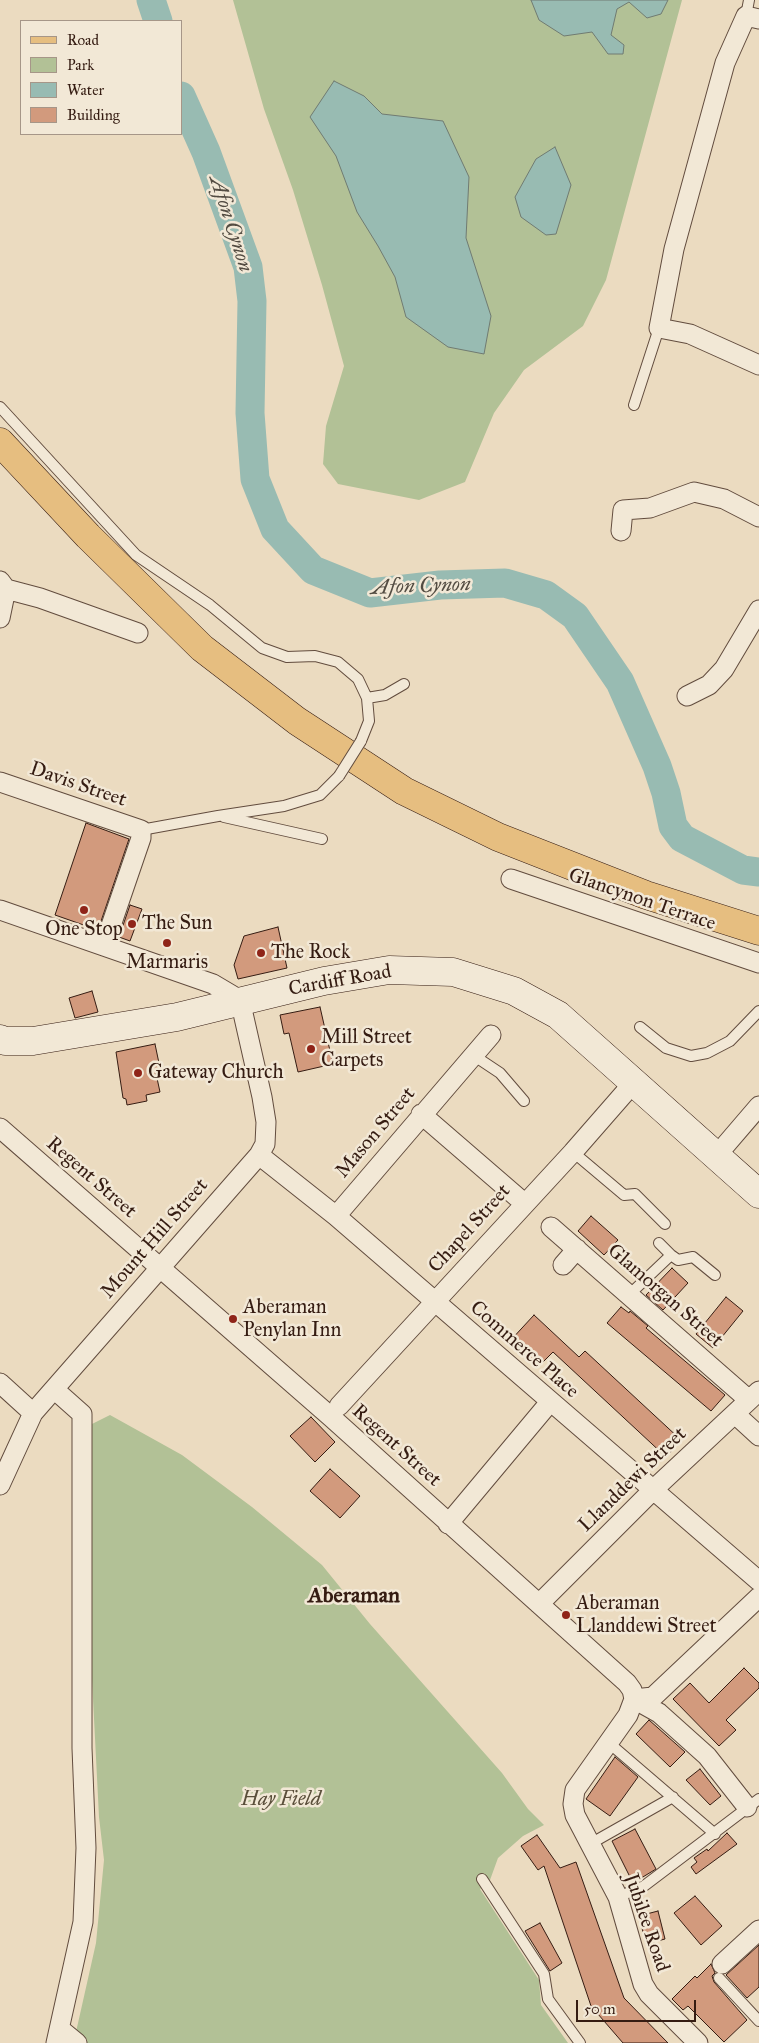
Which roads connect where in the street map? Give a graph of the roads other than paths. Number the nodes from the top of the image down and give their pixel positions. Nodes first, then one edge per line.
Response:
1 (751, 12) edge
2 (659, 328) junction
3 (759, 364) edge
4 (634, 405) dead end
5 (0, 407) edge
6 (0, 442) edge
7 (759, 517) edge
8 (621, 531) dead end
9 (3, 585) edge
10 (759, 610) edge
11 (0, 618) edge
12 (138, 633) dead end
13 (404, 684) dead end
14 (687, 696) dead end
15 (367, 698) junction
16 (0, 782) edge
17 (218, 816) junction
18 (141, 830) junction
19 (322, 840) dead end
20 (511, 879) dead end
21 (0, 910) edge
22 (759, 931) edge
23 (104, 946) junction
24 (759, 963) edge
25 (240, 1000) junction
26 (759, 1010) edge
27 (640, 1027) dead end
28 (491, 1035) dead end
29 (0, 1039) edge
30 (473, 1055) junction
31 (635, 1081) junction
32 (524, 1101) dead end
33 (759, 1106) edge
34 (421, 1114) junction
35 (0, 1128) edge
36 (573, 1152) junction
37 (259, 1155) junction
38 (716, 1155) junction
39 (759, 1194) edge
40 (524, 1204) junction
41 (336, 1216) junction
42 (665, 1224) dead end
43 (551, 1227) dead end
44 (659, 1243) dead end
45 (577, 1249) junction
46 (671, 1255) junction
47 (563, 1265) dead end
48 (160, 1266) junction
49 (715, 1275) dead end
50 (630, 1294) junction
51 (434, 1302) junction
52 (0, 1383) edge
53 (55, 1390) junction
54 (754, 1396) edge
55 (550, 1402) junction
56 (339, 1406) dead end
57 (33, 1413) junction
58 (735, 1414) junction
59 (759, 1436) edge
60 (0, 1485) edge
61 (654, 1489) junction
62 (448, 1524) junction
63 (759, 1581) edge
64 (759, 1597) edge
65 (539, 1604) junction
66 (634, 1699) junction
67 (609, 1743) junction
68 (673, 1796) junction
69 (753, 1803) edge
70 (715, 1834) junction
71 (590, 1844) junction
72 (482, 1879) dead end
73 (618, 1897) junction
74 (759, 1930) edge
75 (720, 1971) joint
76 (759, 2022) edge
77 (58, 2036) edge
78 (77, 2043) edge
79 (580, 2043) edge
80 (698, 2043) edge

1 - 2 street
2 - 3 street
2 - 4 lane
5 - 15 lane
6 - 22 main road
7 - 8 street
9 - 11 street
9 - 12 street
10 - 14 street
13 - 15 lane
15 - 17 lane, bridge
16 - 18 street, Davis Street
17 - 18 lane
17 - 19 lane
18 - 23 street
20 - 24 street, Glancynon Terrace
21 - 23 street
23 - 25 street
25 - 29 main road, Cardiff Road
25 - 31 main road, Cardiff Road
25 - 37 street, Mount Hill Street
26 - 27 lane
28 - 30 street, Mason Street
30 - 32 lane
30 - 34 street, Mason Street
31 - 36 street, Chapel Street
31 - 38 main road, Cardiff Road
33 - 38 street
34 - 40 street
34 - 41 street, Mason Street
35 - 48 street, Regent Street
36 - 40 street, Chapel Street
36 - 42 lane
37 - 41 street, Commerce Place
37 - 48 street, Mount Hill Street
38 - 39 main road, Cardiff Road
40 - 51 street, Chapel Street
41 - 51 street, Commerce Place
43 - 45 street, Glamorgan Street
44 - 46 lane
45 - 47 street
45 - 50 street, Glamorgan Street
46 - 49 lane
46 - 50 lane
48 - 53 street, Mount Hill Street
48 - 62 street, Regent Street
50 - 54 street, Glamorgan Street
51 - 55 street, Commerce Place
51 - 56 street, Chapel Street
52 - 57 street
53 - 57 street, Mount Hill Street
53 - 77 street
54 - 58 street, Llanddewi Street
55 - 61 street, Commerce Place
55 - 62 street
57 - 60 street, Mount Hill Street
58 - 59 street
58 - 61 street, Llanddewi Street
61 - 63 street, Commerce Place
61 - 65 street, Llanddewi Street
62 - 65 street, Regent Street
64 - 66 street
65 - 66 street, Regent Street
66 - 67 street
66 - 69 street
67 - 68 lane
67 - 71 street, Jubilee Road
68 - 70 lane
68 - 71 lane
69 - 70 lane
70 - 73 lane
71 - 73 street, Jubilee Road
72 - 79 lane
73 - 80 street, Jubilee Road
74 - 75 street
75 - 76 lane
77 - 78 street

